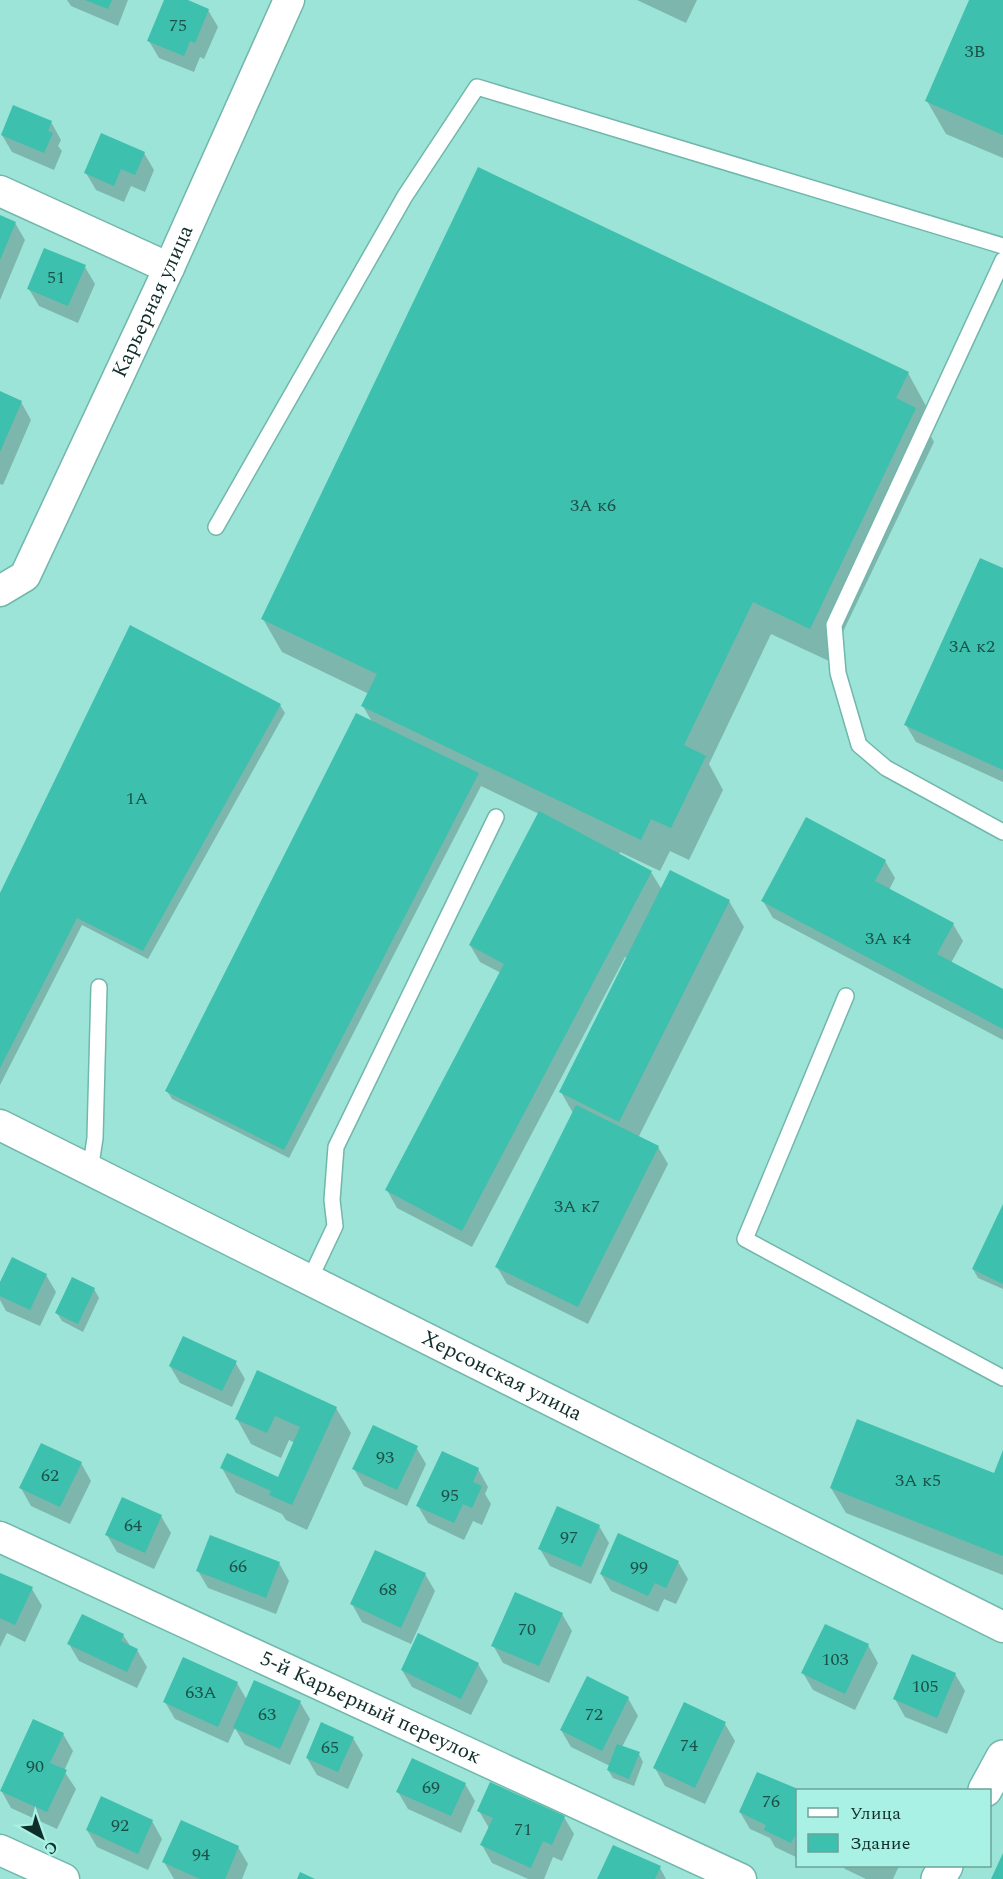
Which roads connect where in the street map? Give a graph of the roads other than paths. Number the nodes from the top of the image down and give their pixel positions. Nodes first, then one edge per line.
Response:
1 (289, 0) edge
2 (0, 191) edge
3 (1003, 246) edge
4 (1003, 260) edge
5 (169, 268) junction
6 (216, 527) dead end
7 (8, 577) edge
8 (496, 818) dead end
9 (1003, 832) edge
10 (99, 987) dead end
11 (846, 996) dead end
12 (0, 1125) edge
13 (90, 1171) junction
14 (309, 1281) junction
15 (1003, 1378) edge
16 (0, 1537) edge
17 (1003, 1627) edge
18 (1003, 1757) edge
19 (986, 1789) edge
20 (0, 1850) edge
21 (64, 1879) edge
22 (741, 1879) edge

1 - 5 street, Карьерная улица
2 - 5 street
3 - 6 lane
4 - 9 lane
5 - 7 street, Карьерная улица
8 - 14 lane
10 - 13 lane
11 - 15 lane
12 - 13 street, Херсонская улица
13 - 14 street, Херсонская улица
14 - 17 street, Херсонская улица
16 - 22 street, 5-й Карьерный переулок
18 - 19 street
20 - 21 street

